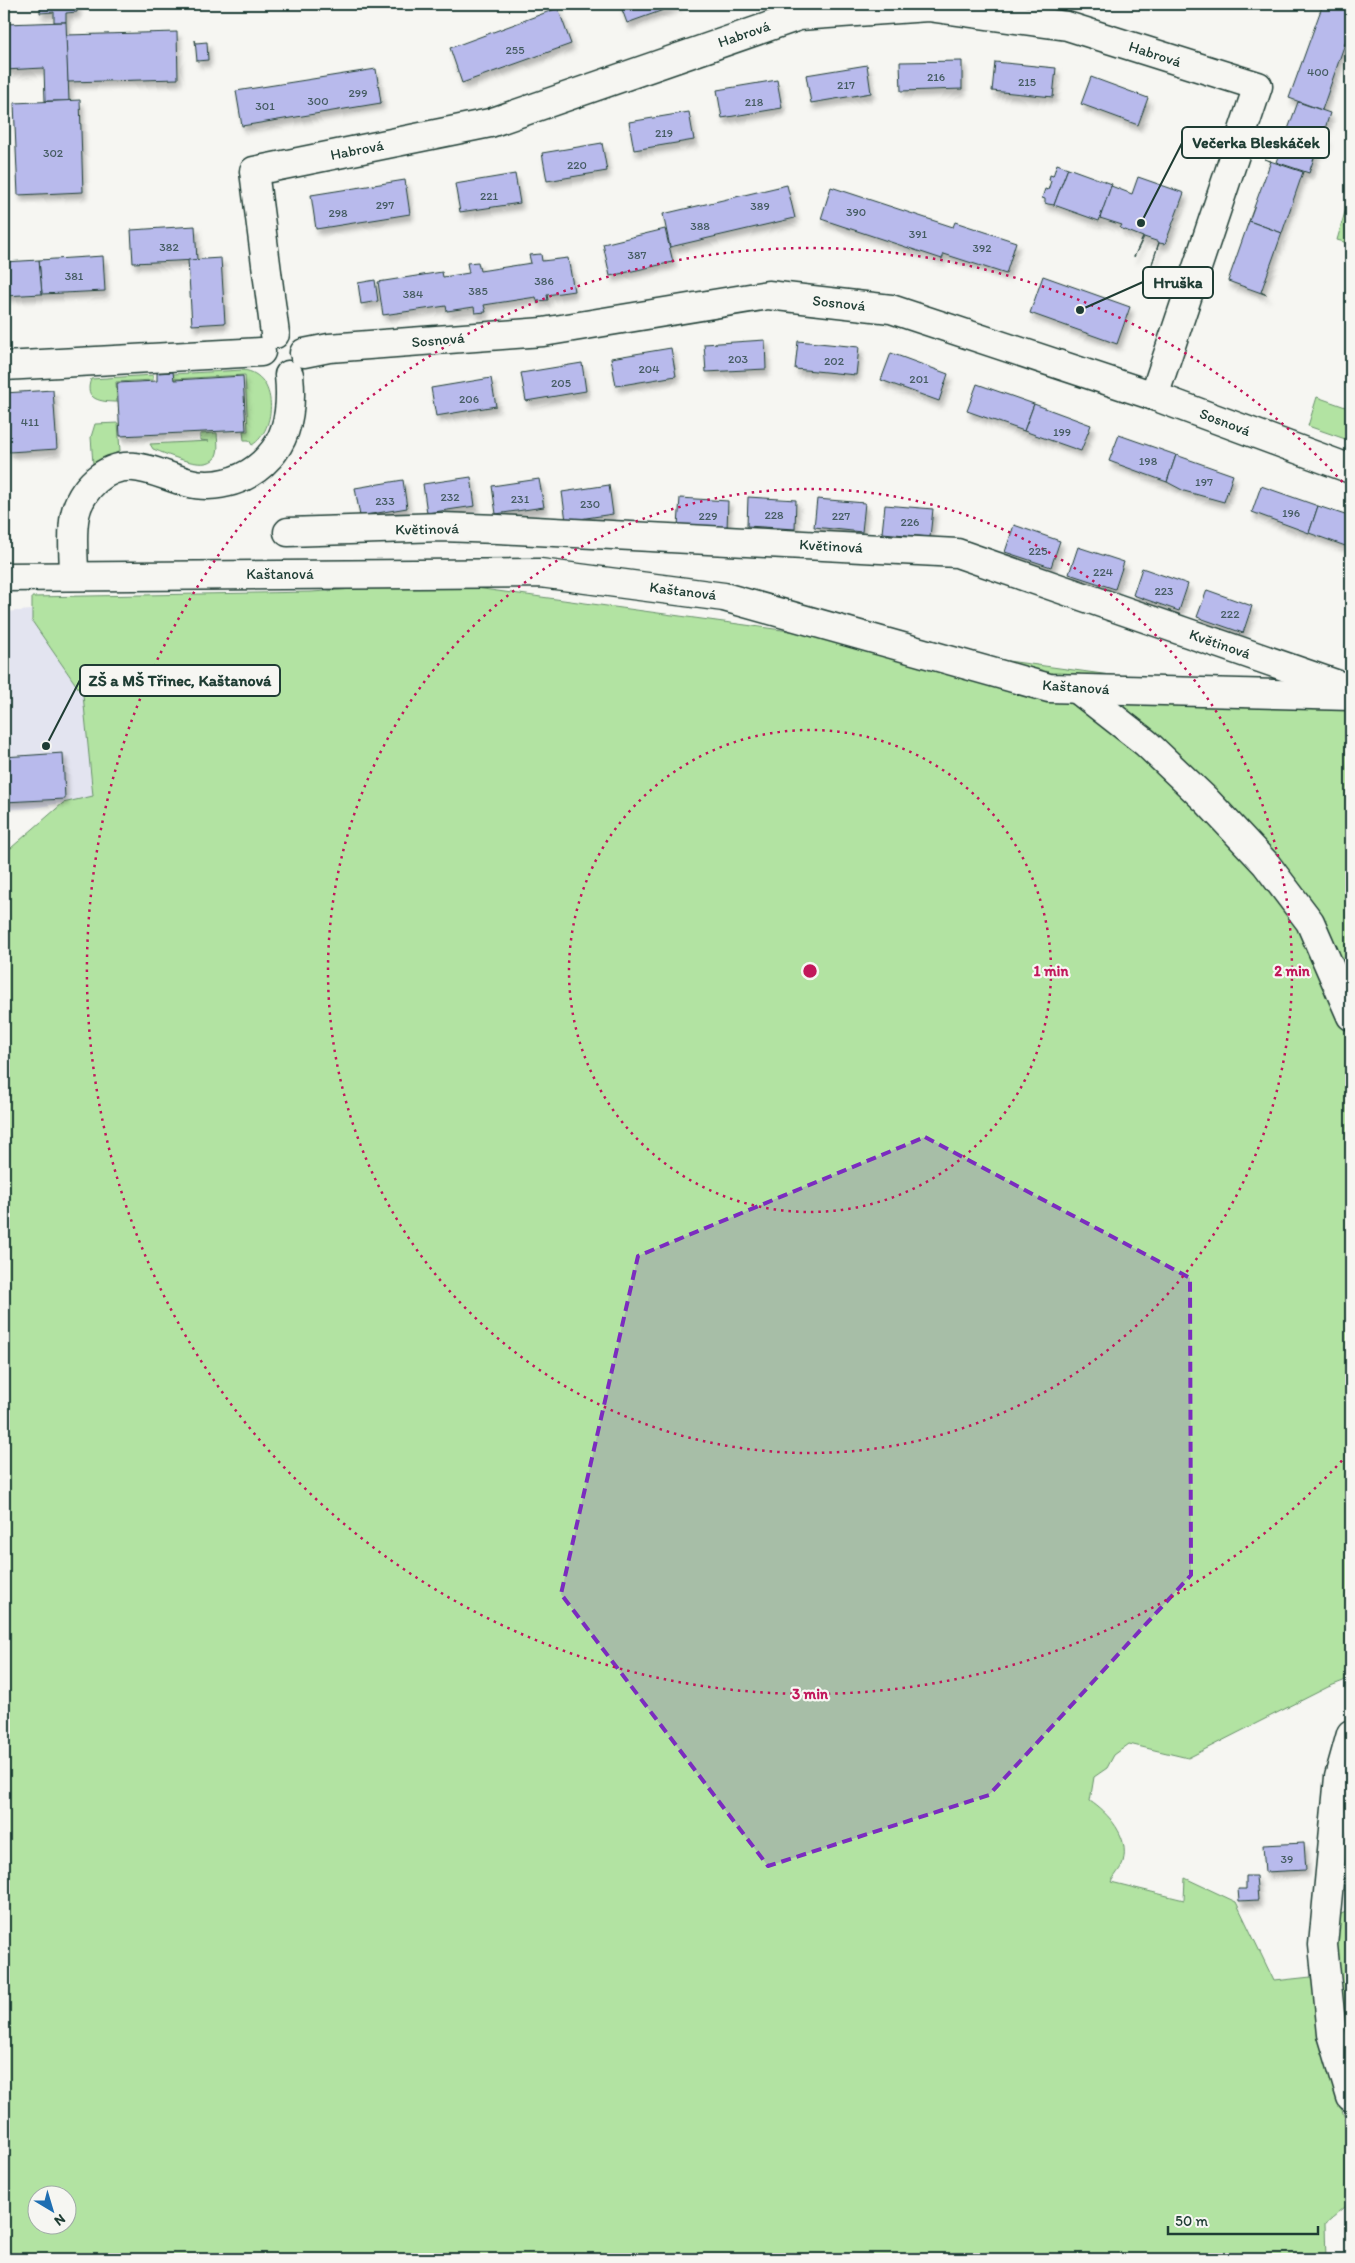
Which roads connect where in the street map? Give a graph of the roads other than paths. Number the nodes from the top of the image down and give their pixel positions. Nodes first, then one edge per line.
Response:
1 (268, 343) junction
2 (304, 353) junction
3 (4, 366) edge
4 (289, 375) junction
5 (1154, 396) junction
6 (1351, 470) edge
7 (288, 532) dead end
8 (74, 575) junction
9 (4, 577) edge
10 (1077, 689) junction
11 (1351, 690) edge
12 (1351, 696) edge
13 (1351, 1016) edge
14 (1351, 1734) edge
15 (1351, 2097) edge

1 - 2 street
1 - 3 street
1 - 4 street
1 - 5 street, Habrová
2 - 4 street
2 - 5 street, Sosnová
4 - 8 street
5 - 6 street, Sosnová
7 - 11 street, Květinová
8 - 9 street, Kaštanová
8 - 10 street, Kaštanová
10 - 12 street, Kaštanová
10 - 13 street
14 - 15 street

